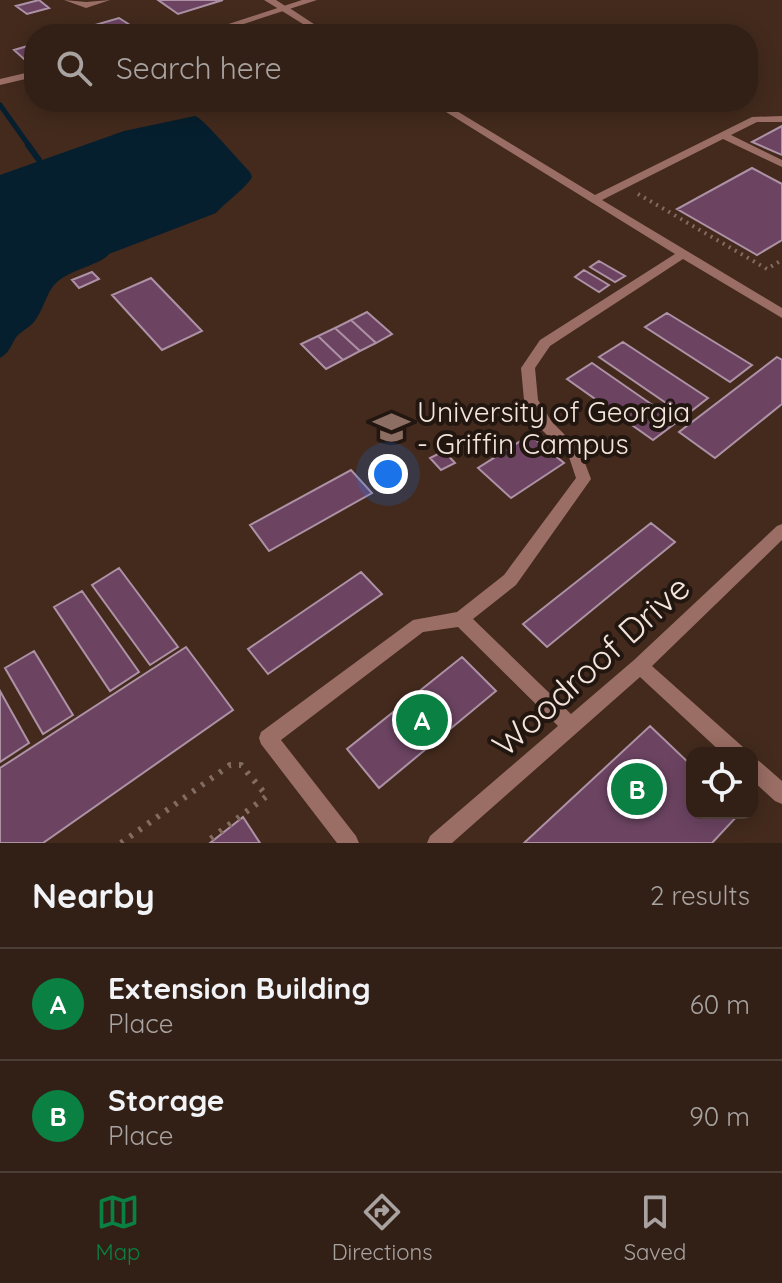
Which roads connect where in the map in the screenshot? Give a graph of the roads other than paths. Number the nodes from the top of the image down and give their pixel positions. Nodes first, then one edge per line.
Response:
1 (69, 0) edge
2 (105, 0) edge
3 (269, 0) edge
4 (312, 0) edge
5 (285, 9) junction
6 (236, 24) edge
7 (309, 24) edge
8 (24, 76) edge
9 (0, 82) edge
10 (451, 112) edge
11 (782, 119) edge
12 (723, 135) junction
13 (782, 164) edge
14 (593, 200) junction
15 (683, 254) junction
16 (782, 314) edge
17 (782, 530) edge
18 (461, 619) junction
19 (640, 666) junction
20 (571, 726) junction
21 (729, 747) edge
22 (758, 773) edge
23 (782, 794) edge
24 (349, 843) edge
25 (437, 843) edge

1 - 2 street
3 - 5 street
4 - 5 street
5 - 6 street
5 - 7 lane
8 - 9 street
10 - 14 lane
11 - 12 lane
12 - 13 lane
12 - 14 lane
14 - 15 lane
15 - 16 lane
15 - 18 lane
17 - 19 lane, Woodroof Drive
18 - 20 lane
18 - 24 lane
19 - 20 lane, Woodroof Drive
19 - 21 lane
20 - 25 lane, Woodroof Drive
22 - 23 lane

